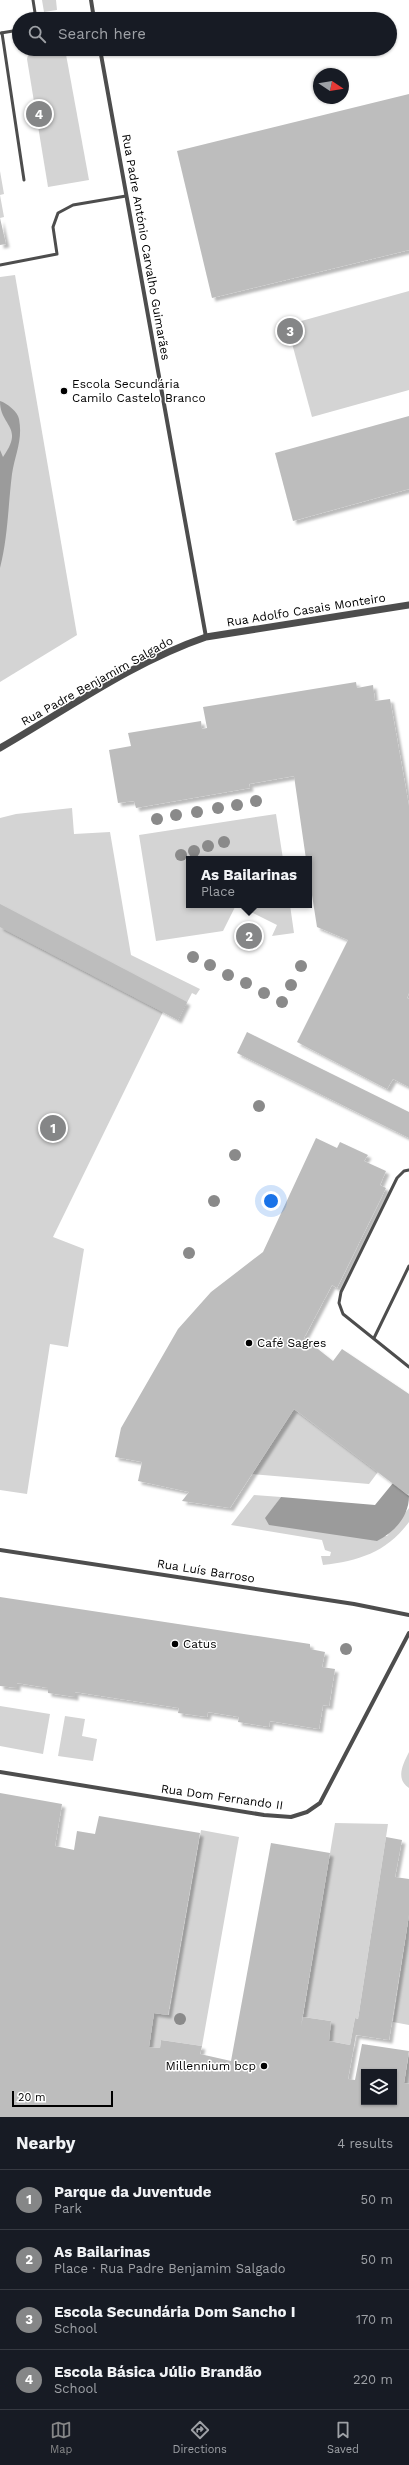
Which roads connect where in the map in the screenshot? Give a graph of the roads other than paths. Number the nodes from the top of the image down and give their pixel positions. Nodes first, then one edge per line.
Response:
1 (33, 0) edge
2 (91, 0) edge
3 (35, 12) edge
4 (93, 12) edge
5 (12, 31) edge
6 (1, 33) edge
7 (101, 56) edge
8 (24, 180) dead end
9 (126, 196) junction
10 (0, 264) edge
11 (409, 605) edge
12 (206, 637) junction
13 (0, 748) edge
14 (409, 1170) edge
15 (409, 1266) edge
16 (374, 1338) junction
17 (409, 1368) edge
18 (0, 1550) edge
19 (409, 1615) edge
20 (409, 1633) edge
21 (0, 1772) edge

1 - 3 lane
2 - 4 street
5 - 6 lane
6 - 8 lane
7 - 9 street, Rua Padre António Carvalho Guimarães
9 - 10 lane
9 - 12 street, Rua Padre António Carvalho Guimarães
11 - 12 street, Rua Adolfo Casais Monteiro
12 - 13 street, Rua Padre Benjamim Salgado
14 - 16 lane
15 - 16 lane
16 - 17 lane
18 - 19 street, Rua Luís Barroso
20 - 21 street, Rua Dom Fernando II

